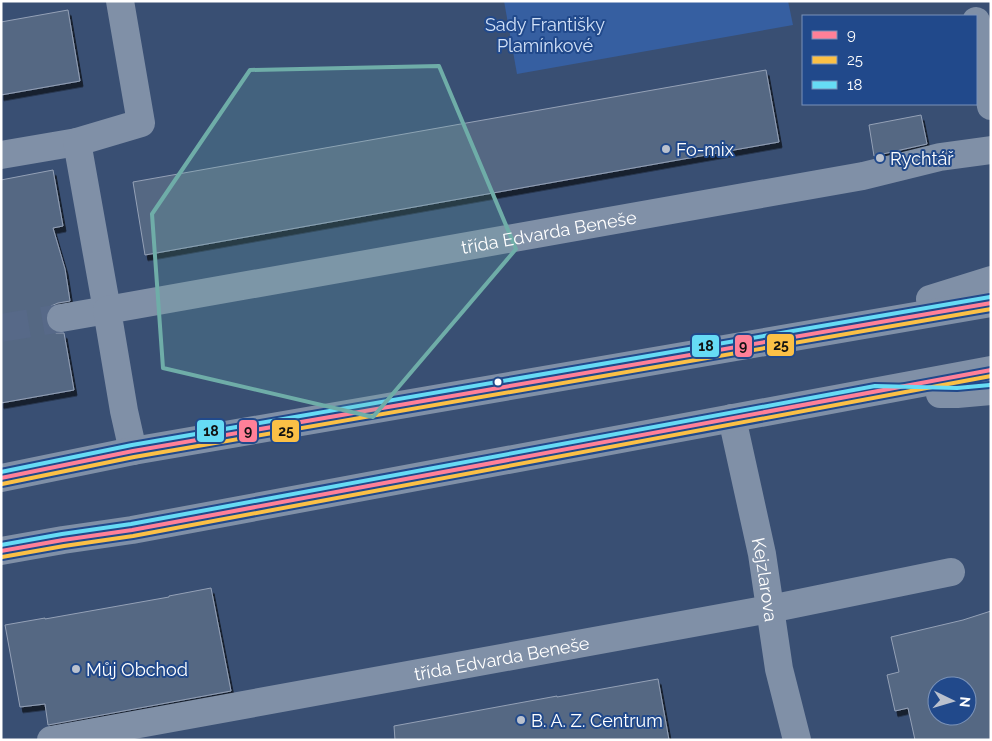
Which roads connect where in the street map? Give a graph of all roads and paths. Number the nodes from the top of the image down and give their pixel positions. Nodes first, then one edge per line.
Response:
1 (120, 1) edge
2 (977, 26) edge
3 (991, 106) edge
4 (77, 142) junction
5 (991, 150) edge
6 (1, 155) edge
7 (991, 280) edge
8 (991, 303) edge
9 (107, 310) junction
10 (61, 318) tunnel mouth
11 (862, 325) junction
12 (991, 370) edge
13 (991, 391) edge
14 (876, 392) junction
15 (732, 418) junction
16 (133, 451) junction
17 (1, 478) edge
18 (1, 551) edge
19 (951, 572) dead end
20 (770, 609) junction
21 (52, 740) edge
22 (797, 740) edge

1 - 4 street
2 - 3 street
4 - 6 street
4 - 9 street
5 - 9 street, třída Edvarda Beneše
7 - 11 street
8 - 11 street
9 - 10 street, třída Edvarda Beneše
9 - 16 street
11 - 16 street
12 - 14 street
13 - 14 street
14 - 15 street
15 - 18 street
15 - 20 street, Kejzlarova
16 - 17 street
19 - 20 street, třída Edvarda Beneše
20 - 21 street, třída Edvarda Beneše
20 - 22 street, Kejzlarova

